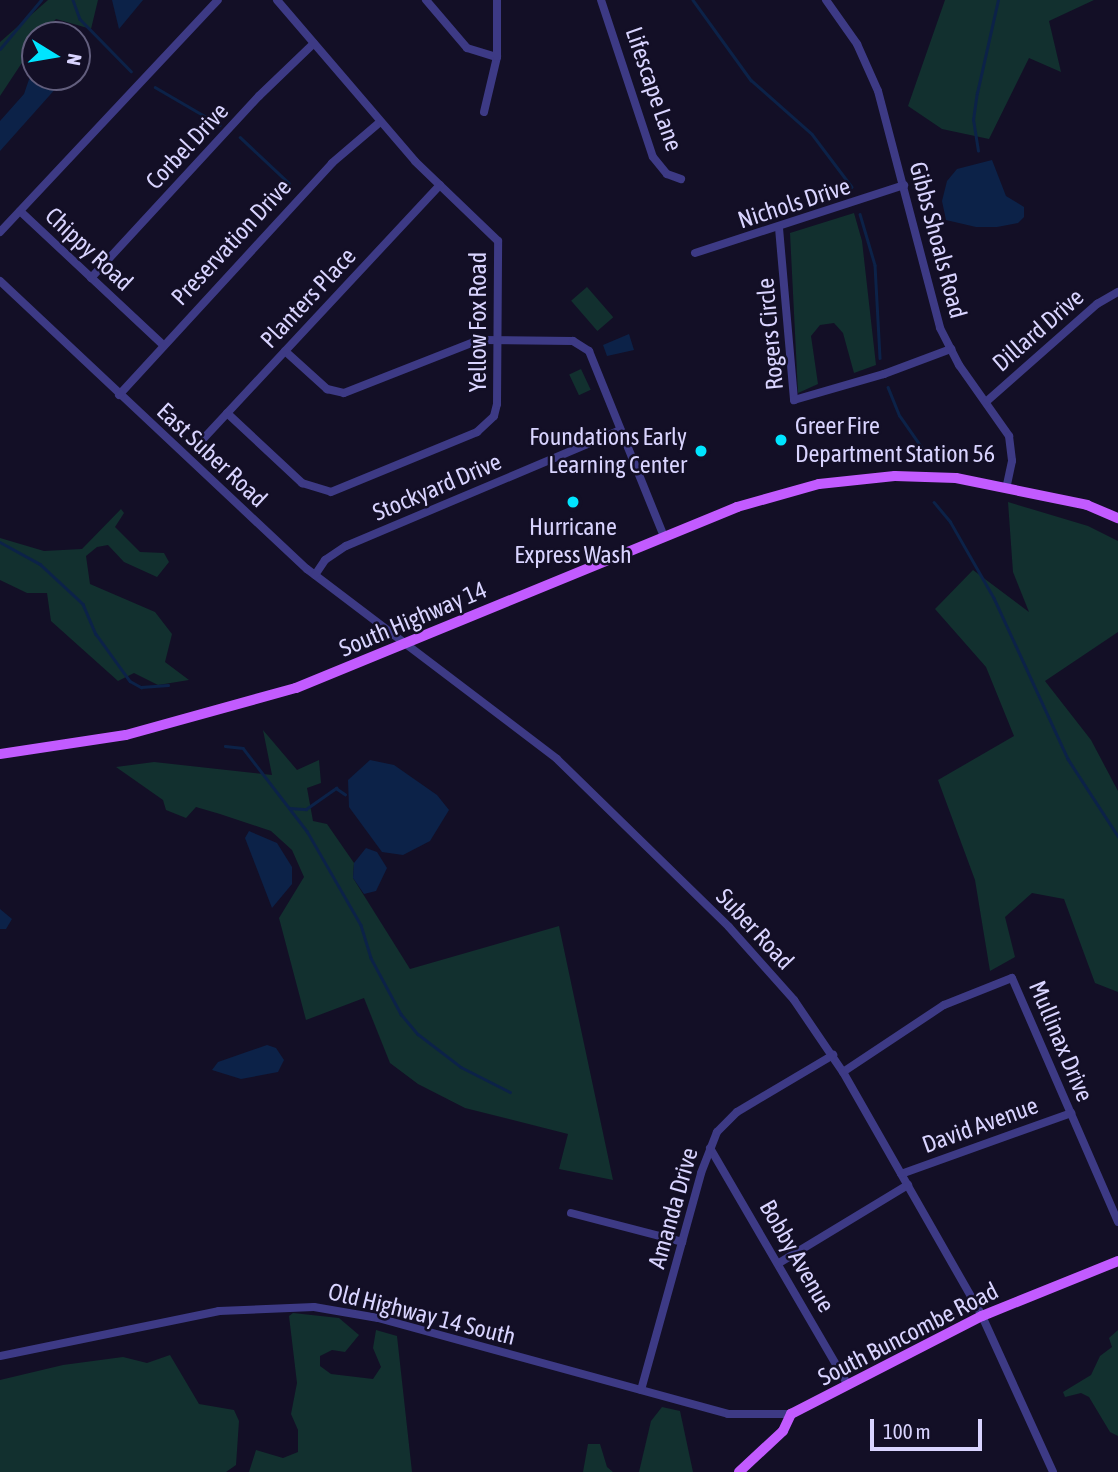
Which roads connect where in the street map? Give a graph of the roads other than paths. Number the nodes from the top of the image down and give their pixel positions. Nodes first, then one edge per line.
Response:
1 (218, 0) edge
2 (277, 0) edge
3 (426, 0) edge
4 (497, 0) edge
5 (601, 0) edge
6 (826, 0) edge
7 (314, 43) junction
8 (497, 57) junction
9 (484, 113) dead end
10 (380, 121) junction
11 (681, 179) dead end
12 (440, 185) junction
13 (904, 186) junction
14 (20, 211) junction
15 (779, 228) junction
16 (0, 232) edge
17 (695, 253) dead end
18 (91, 278) junction
19 (0, 281) edge
20 (1118, 292) edge
21 (499, 340) junction
22 (162, 344) junction
23 (951, 349) junction
24 (285, 351) junction
25 (119, 395) junction
26 (987, 401) junction
27 (227, 413) junction
28 (621, 430) junction
29 (204, 438) dead end
30 (1007, 485) junction
31 (1118, 518) edge
32 (664, 537) junction
33 (315, 575) junction
34 (409, 644) junction
35 (0, 754) edge
36 (833, 1055) junction
37 (843, 1072) junction
38 (1071, 1113) junction
39 (710, 1148) junction
40 (901, 1174) junction
41 (908, 1185) junction
42 (571, 1213) dead end
43 (1118, 1222) edge
44 (682, 1242) junction
45 (1118, 1261) edge
46 (779, 1263) junction
47 (982, 1316) junction
48 (0, 1356) edge
49 (848, 1385) junction
50 (641, 1390) junction
51 (791, 1414) junction
52 (739, 1472) edge
53 (1053, 1472) edge

1 - 14 street
2 - 7 street, Yellow Fox Road
3 - 8 street
4 - 8 street
5 - 11 street, Lifescape Lane
6 - 13 street, Gibbs Shoals Road
7 - 10 street, Yellow Fox Road
7 - 18 street, Corbel Drive
8 - 9 street
10 - 12 street, Yellow Fox Road
10 - 22 street, Preservation Drive
12 - 21 street, Yellow Fox Road
12 - 24 street, Planters Place
13 - 15 street, Nichols Drive
13 - 23 street, Gibbs Shoals Road
14 - 16 street
14 - 18 street, Chippy Road
15 - 17 street, Nichols Drive
15 - 23 street, Rogers Circle
18 - 22 street, Chippy Road
19 - 25 street, East Suber Road
20 - 26 street, Dillard Drive
21 - 24 street
21 - 27 street, Yellow Fox Road
21 - 28 street
22 - 25 street, Preservation Drive
23 - 26 street, Gibbs Shoals Road
24 - 27 street, Planters Place
25 - 33 street, East Suber Road
26 - 30 street, Gibbs Shoals Road
27 - 29 street, Planters Place
28 - 32 street
28 - 33 street, Stockyard Drive
30 - 31 main road, South Highway 14
30 - 32 main road, South Highway 14
32 - 34 main road, South Highway 14
33 - 34 street, East Suber Road
34 - 35 main road, South Highway 14
34 - 36 street, Suber Road
36 - 37 street, Suber Road
36 - 39 street, Amanda Drive
37 - 38 street, Mullinax Drive
37 - 40 street, Suber Road
38 - 40 street, David Avenue
38 - 43 street, Mullinax Drive
39 - 44 street, Amanda Drive
39 - 46 street, Bobby Avenue
40 - 41 street, Suber Road
41 - 46 street, David Avenue
41 - 47 street, Suber Road
42 - 44 street
44 - 50 street, Amanda Drive
45 - 47 main road, South Buncombe Road
46 - 49 street, Bobby Avenue
47 - 49 main road, South Buncombe Road
47 - 53 street, Suber Road
48 - 50 street, Old Highway 14 South
49 - 51 main road, South Buncombe Road
50 - 51 street, Old Highway 14 South
51 - 52 main road, South Buncombe Road

